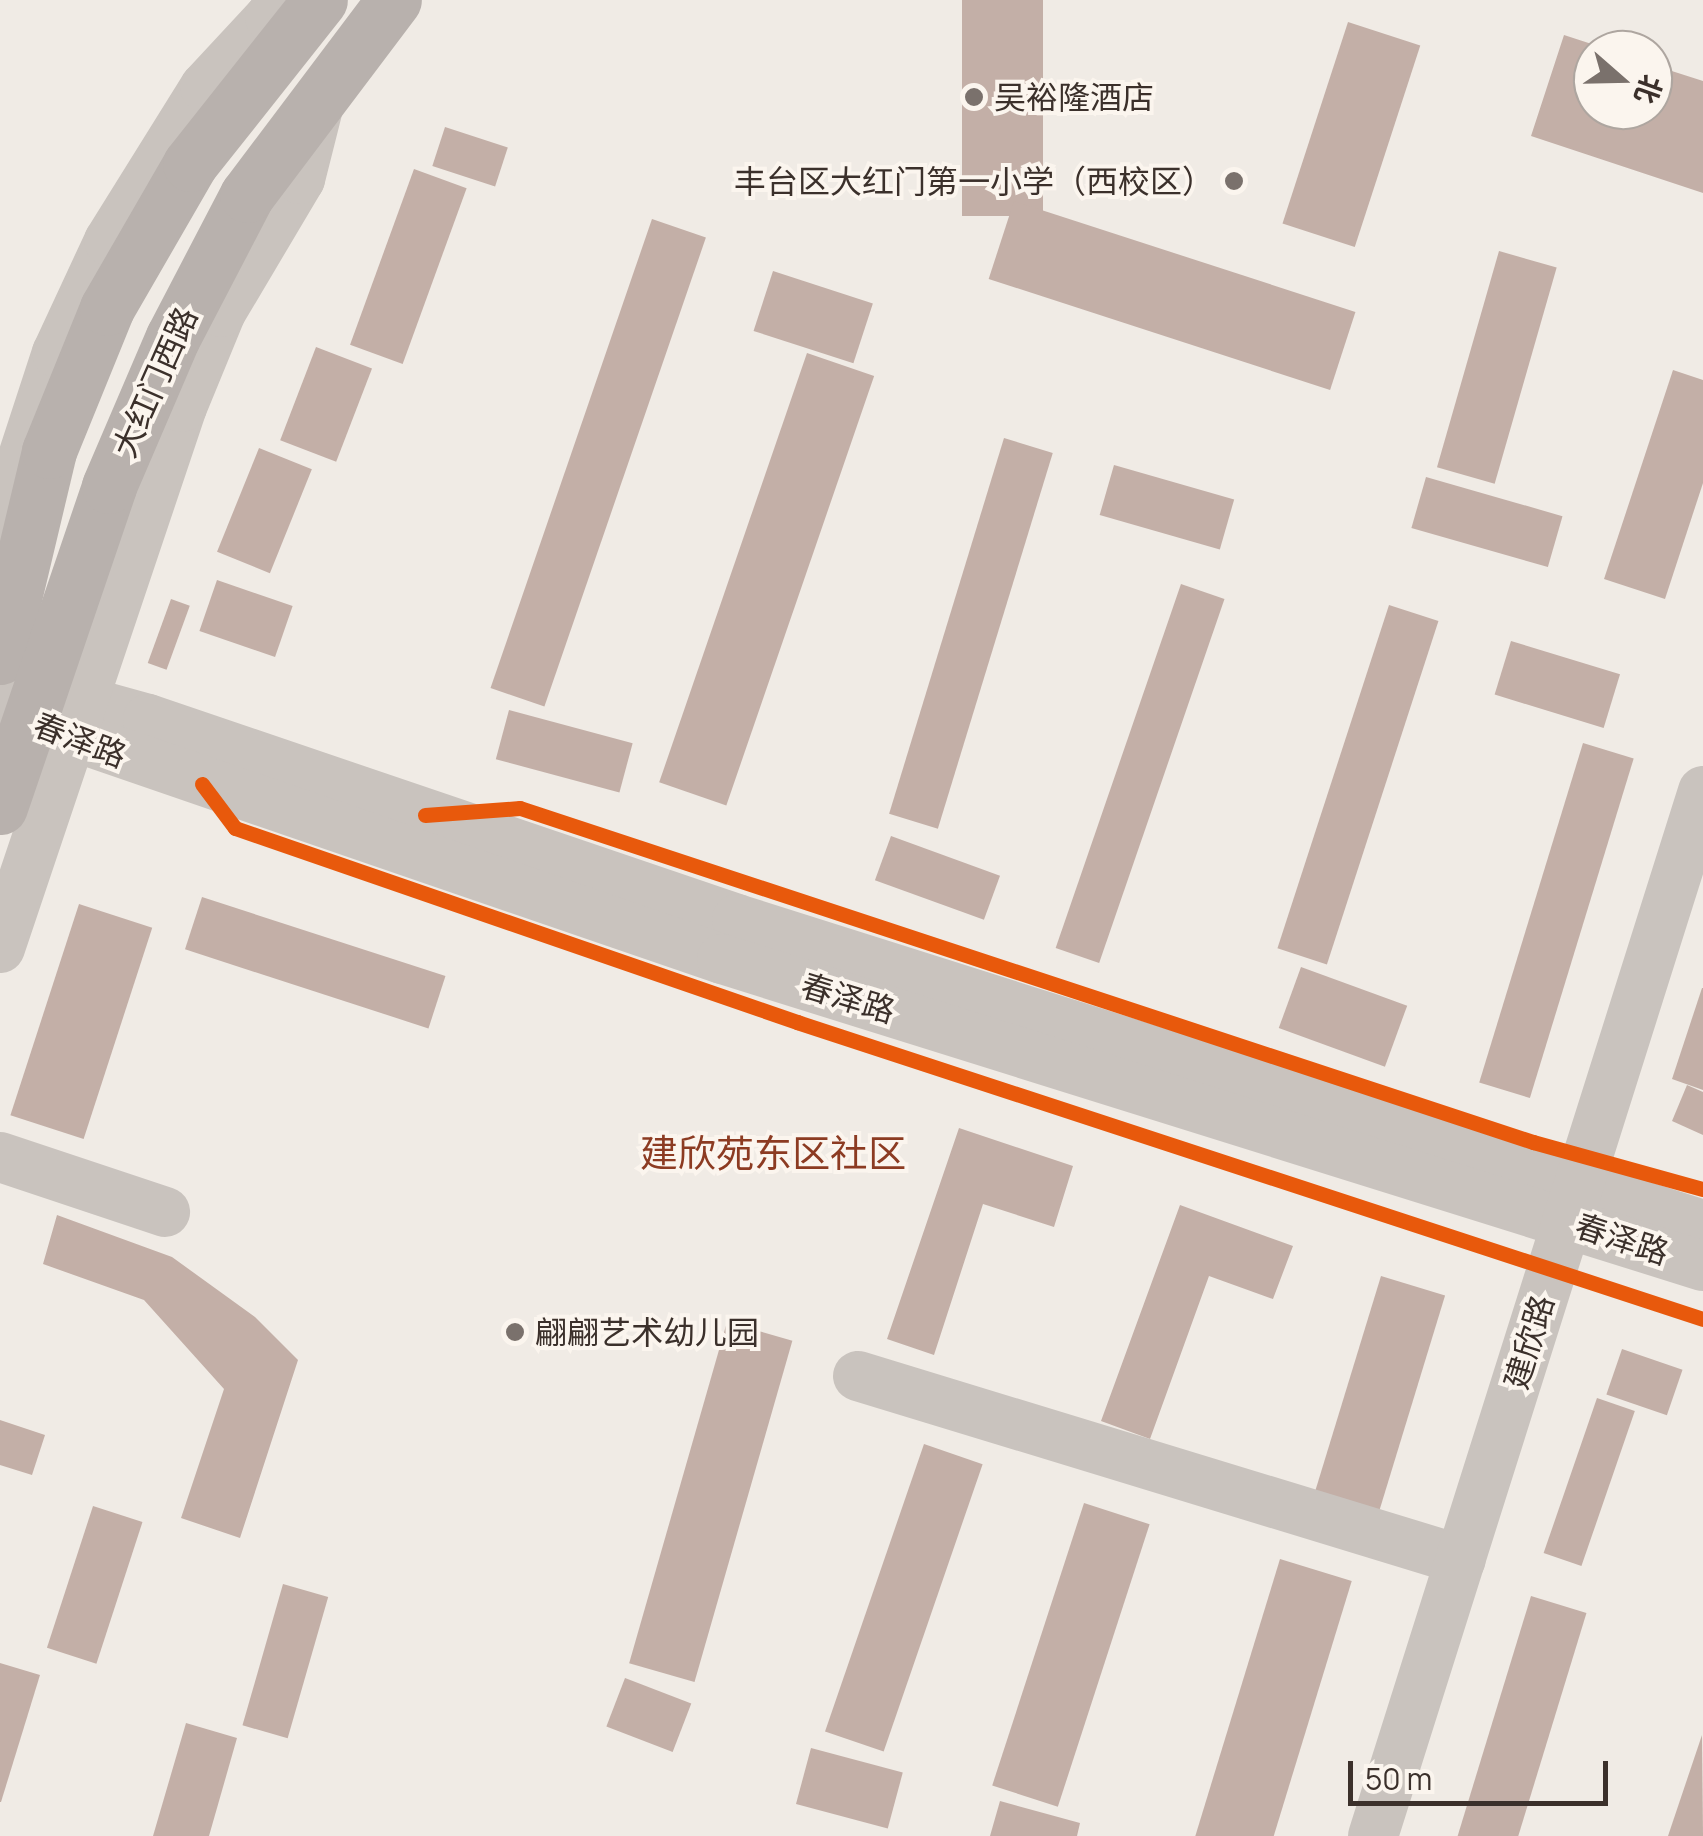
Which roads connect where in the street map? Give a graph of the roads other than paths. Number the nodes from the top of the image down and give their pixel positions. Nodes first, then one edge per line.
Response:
1 (394, 0) edge
2 (311, 9) edge
3 (89, 319) junction
4 (0, 528) edge
5 (0, 657) edge
6 (38, 706) edge
7 (1703, 791) edge
8 (0, 807) edge
9 (0, 948) edge
10 (0, 1157) edge
11 (1573, 1203) junction
12 (165, 1212) dead end
13 (1703, 1225) edge
14 (1703, 1266) edge
15 (858, 1376) dead end
16 (1460, 1560) junction
17 (1374, 1836) edge

1 - 6 main road, 大红门西路
2 - 3 main road
3 - 4 street
3 - 5 main road
6 - 8 main road, 大红门西路
6 - 9 street
6 - 11 street, 春泽路
7 - 11 street, 建欣路
10 - 12 street
11 - 13 street, 春泽路
11 - 14 street, 春泽路
11 - 16 street, 建欣路
15 - 16 street
16 - 17 street, 建欣路

